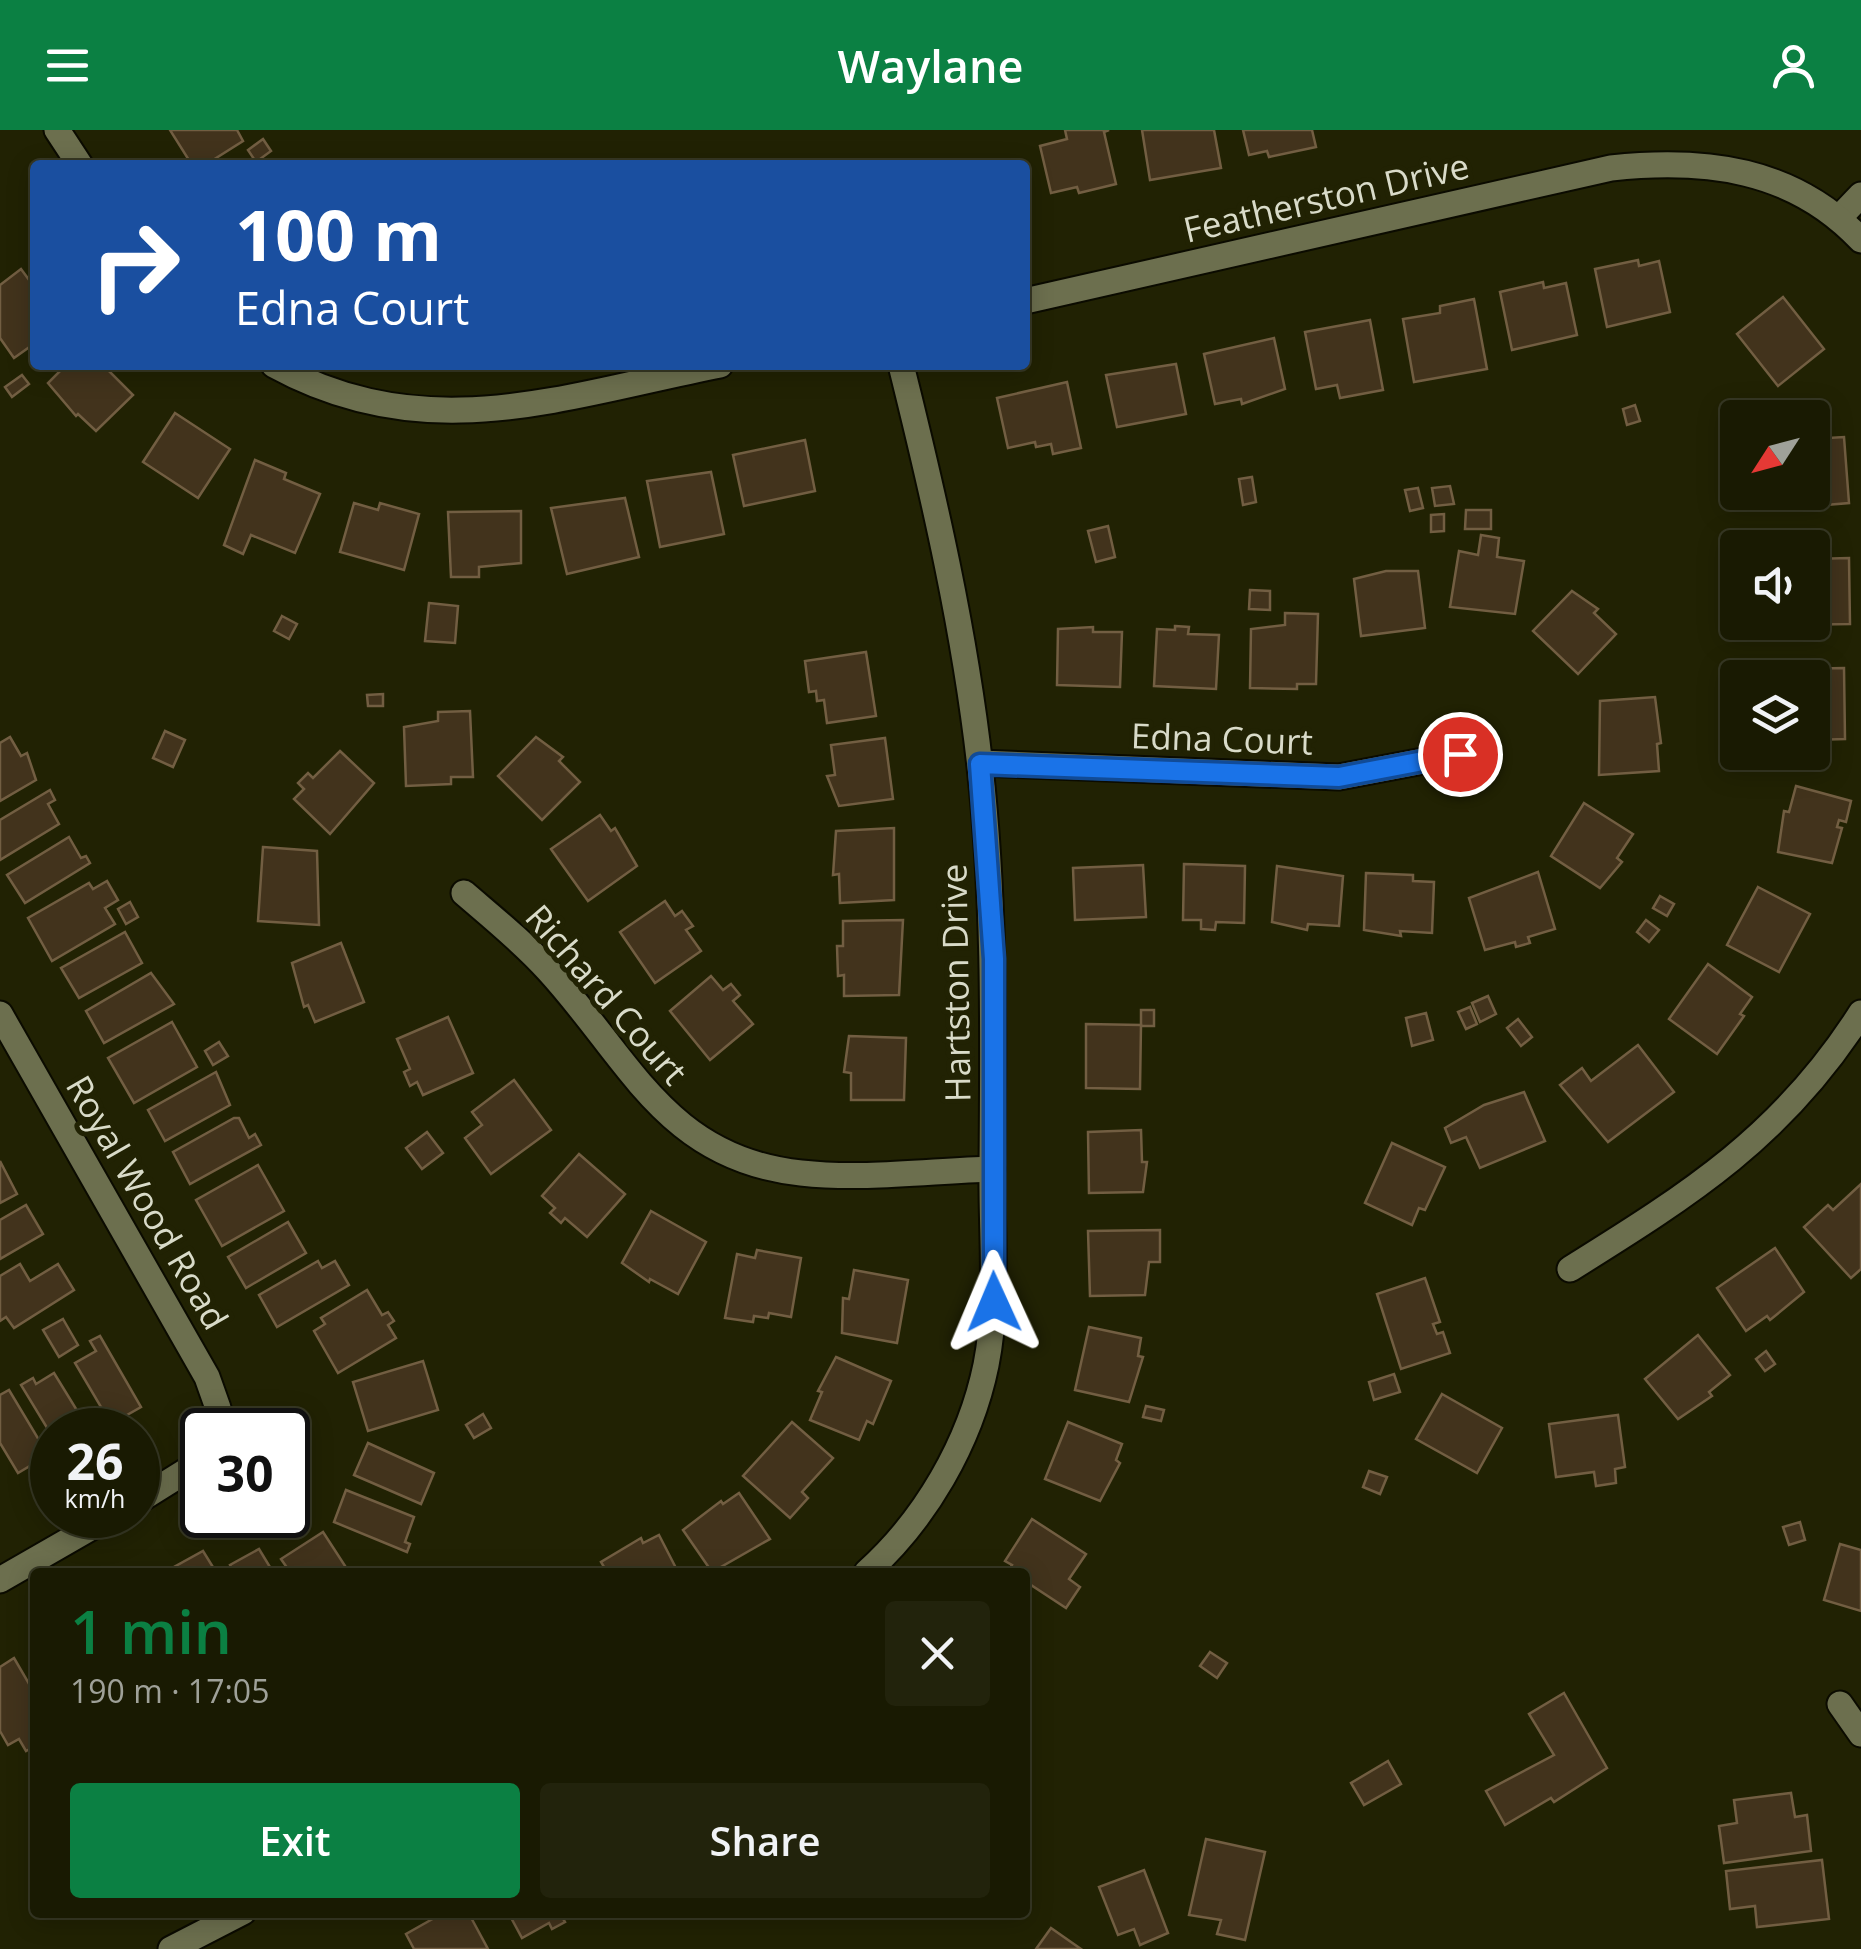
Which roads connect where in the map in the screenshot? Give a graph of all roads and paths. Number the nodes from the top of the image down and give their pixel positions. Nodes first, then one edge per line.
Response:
1 (57, 130) edge
2 (77, 160) edge
3 (1861, 195) edge
4 (1840, 217) junction
5 (1861, 240) edge
6 (1030, 300) edge
7 (283, 370) edge
8 (699, 370) edge
9 (902, 370) edge
10 (1460, 754) dead end
11 (980, 764) junction
12 (464, 893) dead end
13 (1861, 1014) edge
14 (4, 1028) edge
15 (992, 1169) junction
16 (1570, 1269) dead end
17 (218, 1408) edge
18 (73, 1538) edge
19 (871, 1568) edge
20 (0, 1580) edge
21 (1840, 1704) dead end
22 (1861, 1734) edge
23 (231, 1918) edge
24 (171, 1949) edge

1 - 2 street
3 - 4 street
4 - 5 street, Featherston Drive
4 - 6 street, Featherston Drive
7 - 8 street
9 - 11 street, Hartston Drive
10 - 11 street, Edna Court
11 - 15 street, Hartston Drive
12 - 15 street, Richard Court
13 - 16 street
14 - 17 street, Royal Wood Road
15 - 19 street, Hartston Drive
18 - 20 street
21 - 22 street
23 - 24 street

